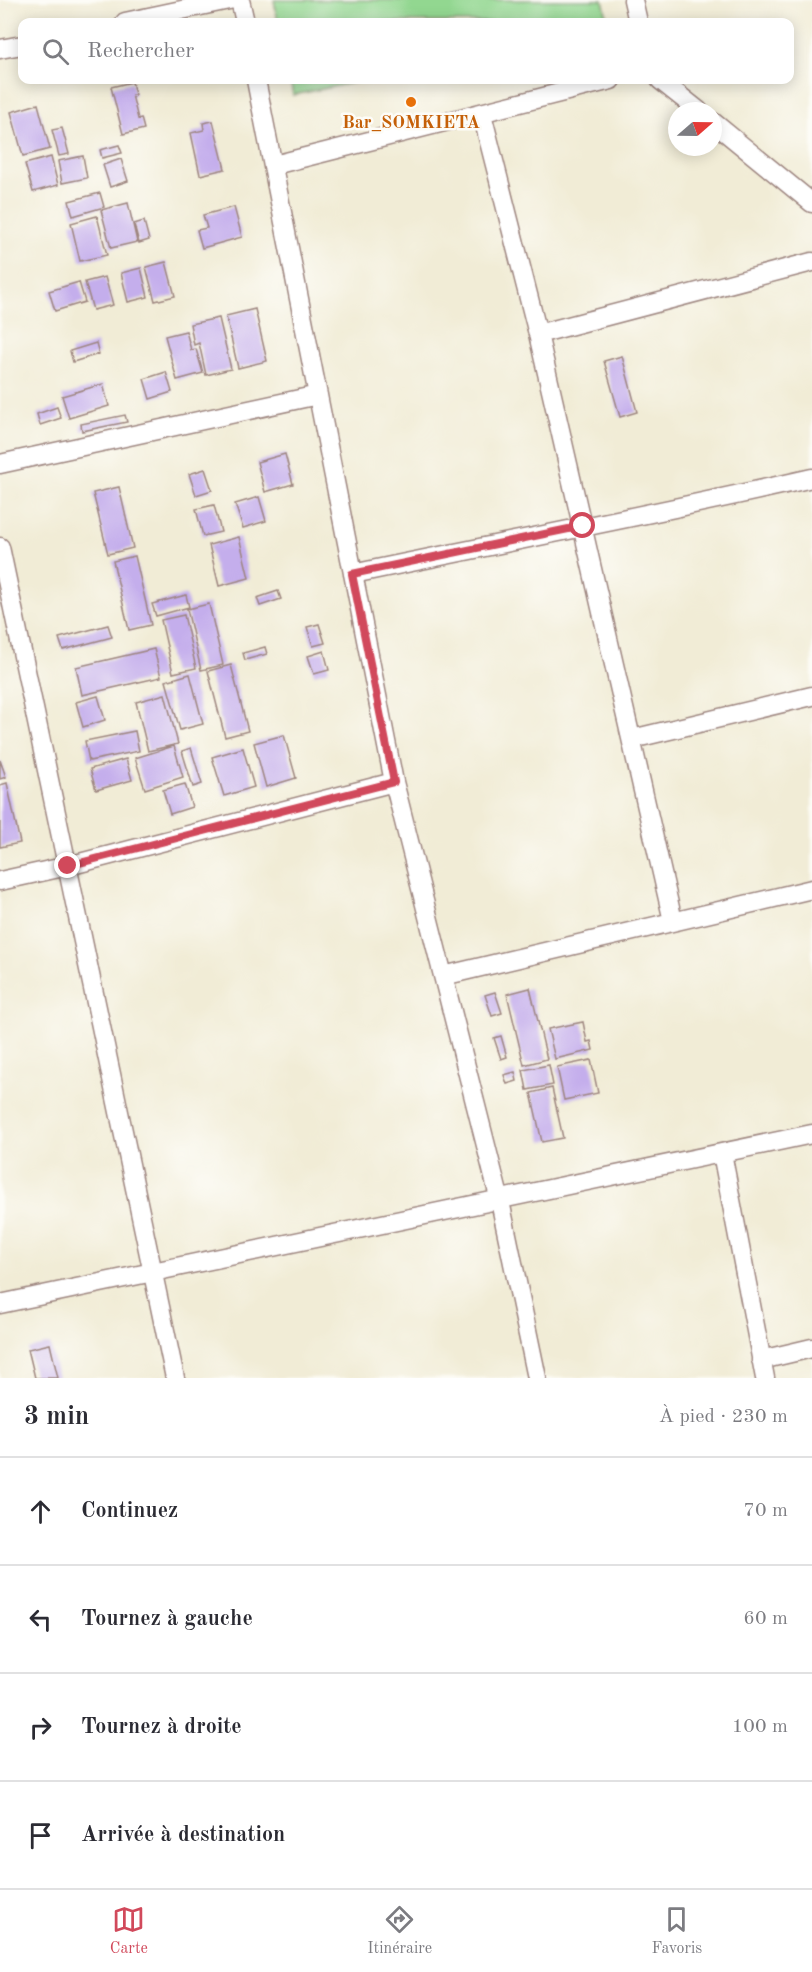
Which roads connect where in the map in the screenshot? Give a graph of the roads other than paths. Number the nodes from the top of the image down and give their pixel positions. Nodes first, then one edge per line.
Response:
1 (229, 0) edge
2 (240, 0) edge
3 (633, 0) edge
4 (144, 18) edge
5 (244, 18) edge
6 (637, 18) edge
7 (18, 46) edge
8 (0, 50) edge
9 (257, 84) edge
10 (596, 84) edge
11 (665, 84) edge
12 (688, 102) edge
13 (482, 114) junction
14 (722, 129) edge
15 (274, 165) junction
16 (812, 203) edge
17 (812, 262) edge
18 (538, 334) junction
19 (318, 395) junction
20 (0, 464) edge
21 (812, 478) edge
22 (583, 526) junction
23 (0, 547) edge
24 (352, 574) junction
25 (812, 696) edge
26 (632, 739) junction
27 (394, 782) junction
28 (68, 866) junction
29 (0, 881) edge
30 (812, 889) edge
31 (673, 921) junction
32 (442, 976) junction
33 (812, 1134) edge
34 (722, 1153) junction
35 (500, 1201) junction
36 (153, 1272) junction
37 (0, 1304) edge
38 (812, 1348) edge
39 (763, 1369) edge
40 (175, 1378) edge
41 (537, 1378) edge

1 - 4 street
2 - 5 street
3 - 6 street
7 - 8 street
9 - 15 street
10 - 13 street
11 - 12 street
13 - 15 street
13 - 18 street
14 - 16 street
15 - 19 street
17 - 18 street
18 - 22 street
19 - 20 street
19 - 24 street
21 - 22 street
22 - 24 street
22 - 26 street
23 - 28 street
24 - 27 street
25 - 26 street
26 - 31 street
27 - 28 street
27 - 32 street
28 - 29 street
28 - 36 street
30 - 31 street
31 - 32 street
32 - 35 street
33 - 34 street
34 - 35 street
34 - 39 street
35 - 36 street
35 - 41 street
36 - 37 street
36 - 40 street
38 - 39 street

